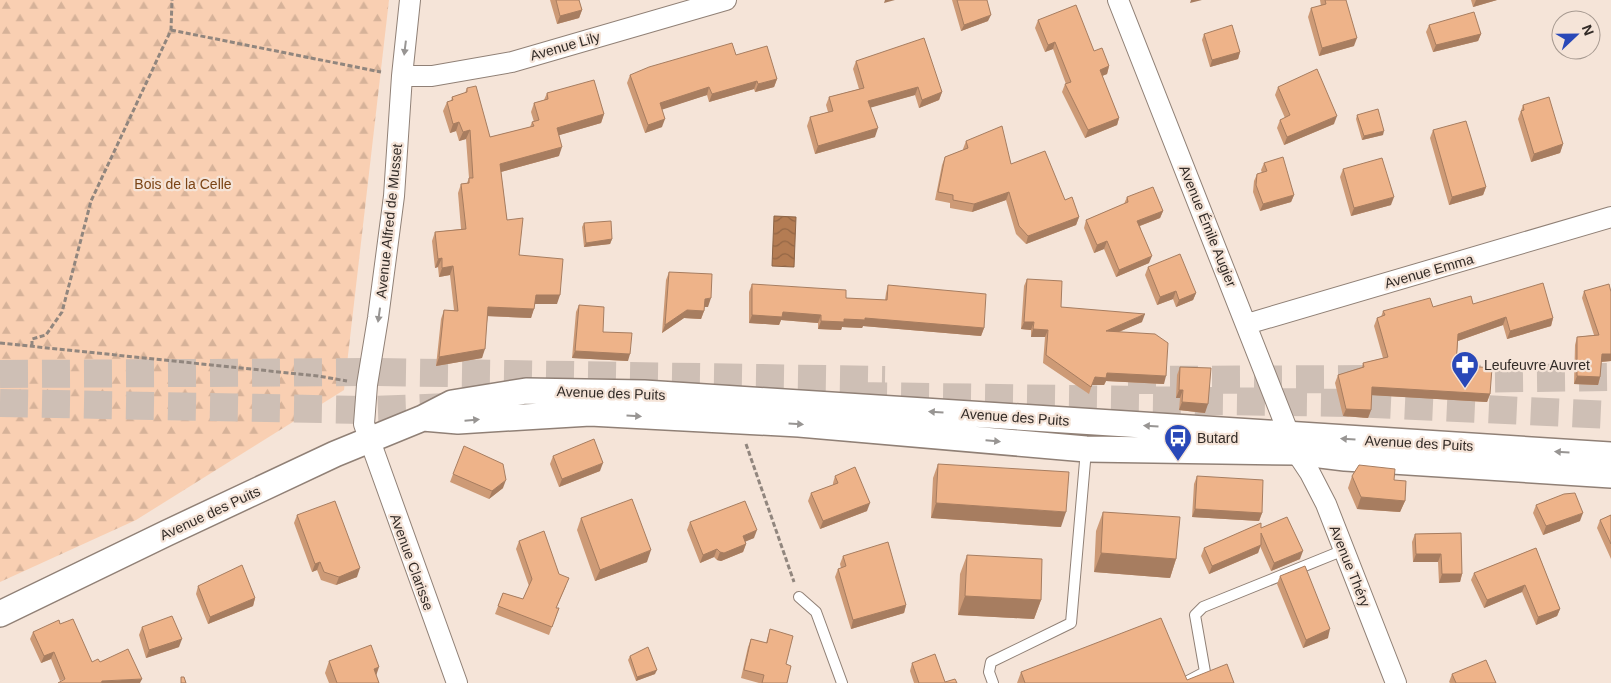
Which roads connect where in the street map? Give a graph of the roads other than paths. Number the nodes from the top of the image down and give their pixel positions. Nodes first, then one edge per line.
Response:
1 (410, 0) edge
2 (726, 0) edge
3 (1118, 0) edge
4 (402, 76) junction
5 (1611, 217) edge
6 (1247, 324) junction
7 (423, 418) junction
8 (368, 440) junction
9 (1292, 443) junction
10 (1086, 449) junction
11 (1611, 455) edge
12 (1611, 475) edge
13 (1344, 550) junction
14 (799, 597) road end
15 (0, 614) edge
16 (458, 683) edge
17 (842, 683) edge
18 (993, 683) edge
19 (1184, 683) edge
20 (1396, 683) edge

1 -> 4 street, Avenue Alfred de Musset
2 - 4 street, Avenue Lily
3 - 6 street, Avenue Émile Augier
4 -> 8 street, Avenue Alfred de Musset
5 - 6 street, Avenue Emma
6 - 9 street, Avenue Émile Augier
7 - 8 street, Avenue des Puits
9 -> 7 street, Avenue des Puits
7 -> 10 street, Avenue des Puits
8 - 15 street, Avenue des Puits
8 - 16 street, Avenue Clarisse
9 - 10 street, Avenue des Puits
11 -> 9 street, Avenue des Puits
9 - 12 street, Avenue des Puits
9 - 13 street, Avenue Théry
10 - 18 lane
13 - 19 lane
13 - 20 street, Avenue Théry
14 - 17 lane

